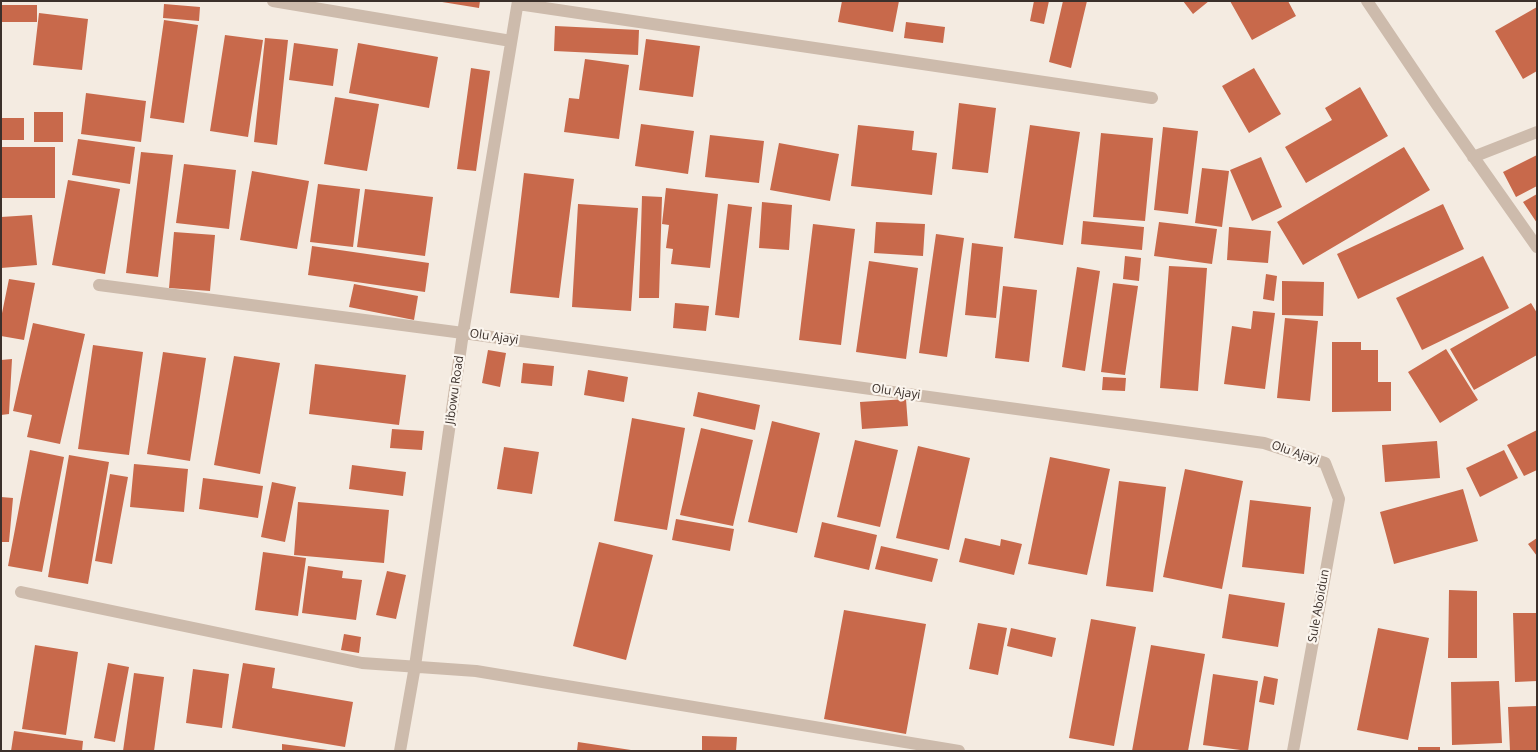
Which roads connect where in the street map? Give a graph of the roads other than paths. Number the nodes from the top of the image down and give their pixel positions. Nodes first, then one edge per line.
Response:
1 (273, 1) edge
2 (1367, 1) edge
3 (518, 2) edge
4 (511, 41) junction
5 (1152, 98) dead end
6 (1537, 132) edge
7 (1473, 157) junction
8 (1537, 247) edge
9 (99, 285) dead end
10 (463, 333) junction
11 (1325, 463) joint
12 (21, 592) dead end
13 (415, 666) junction
14 (400, 751) edge
15 (959, 751) edge
16 (1293, 751) edge

1 - 4 street
2 - 7 street
3 - 4 street, Jibowu Road
3 - 5 street
4 - 10 street, Jibowu Road
6 - 7 street
7 - 8 street
9 - 10 street, Olu Ajayi
10 - 11 street, Olu Ajayi
10 - 13 street, Jibowu Road
11 - 16 street, Sule Aboidun
12 - 13 street
13 - 14 street, Jibowu Road
13 - 15 street

